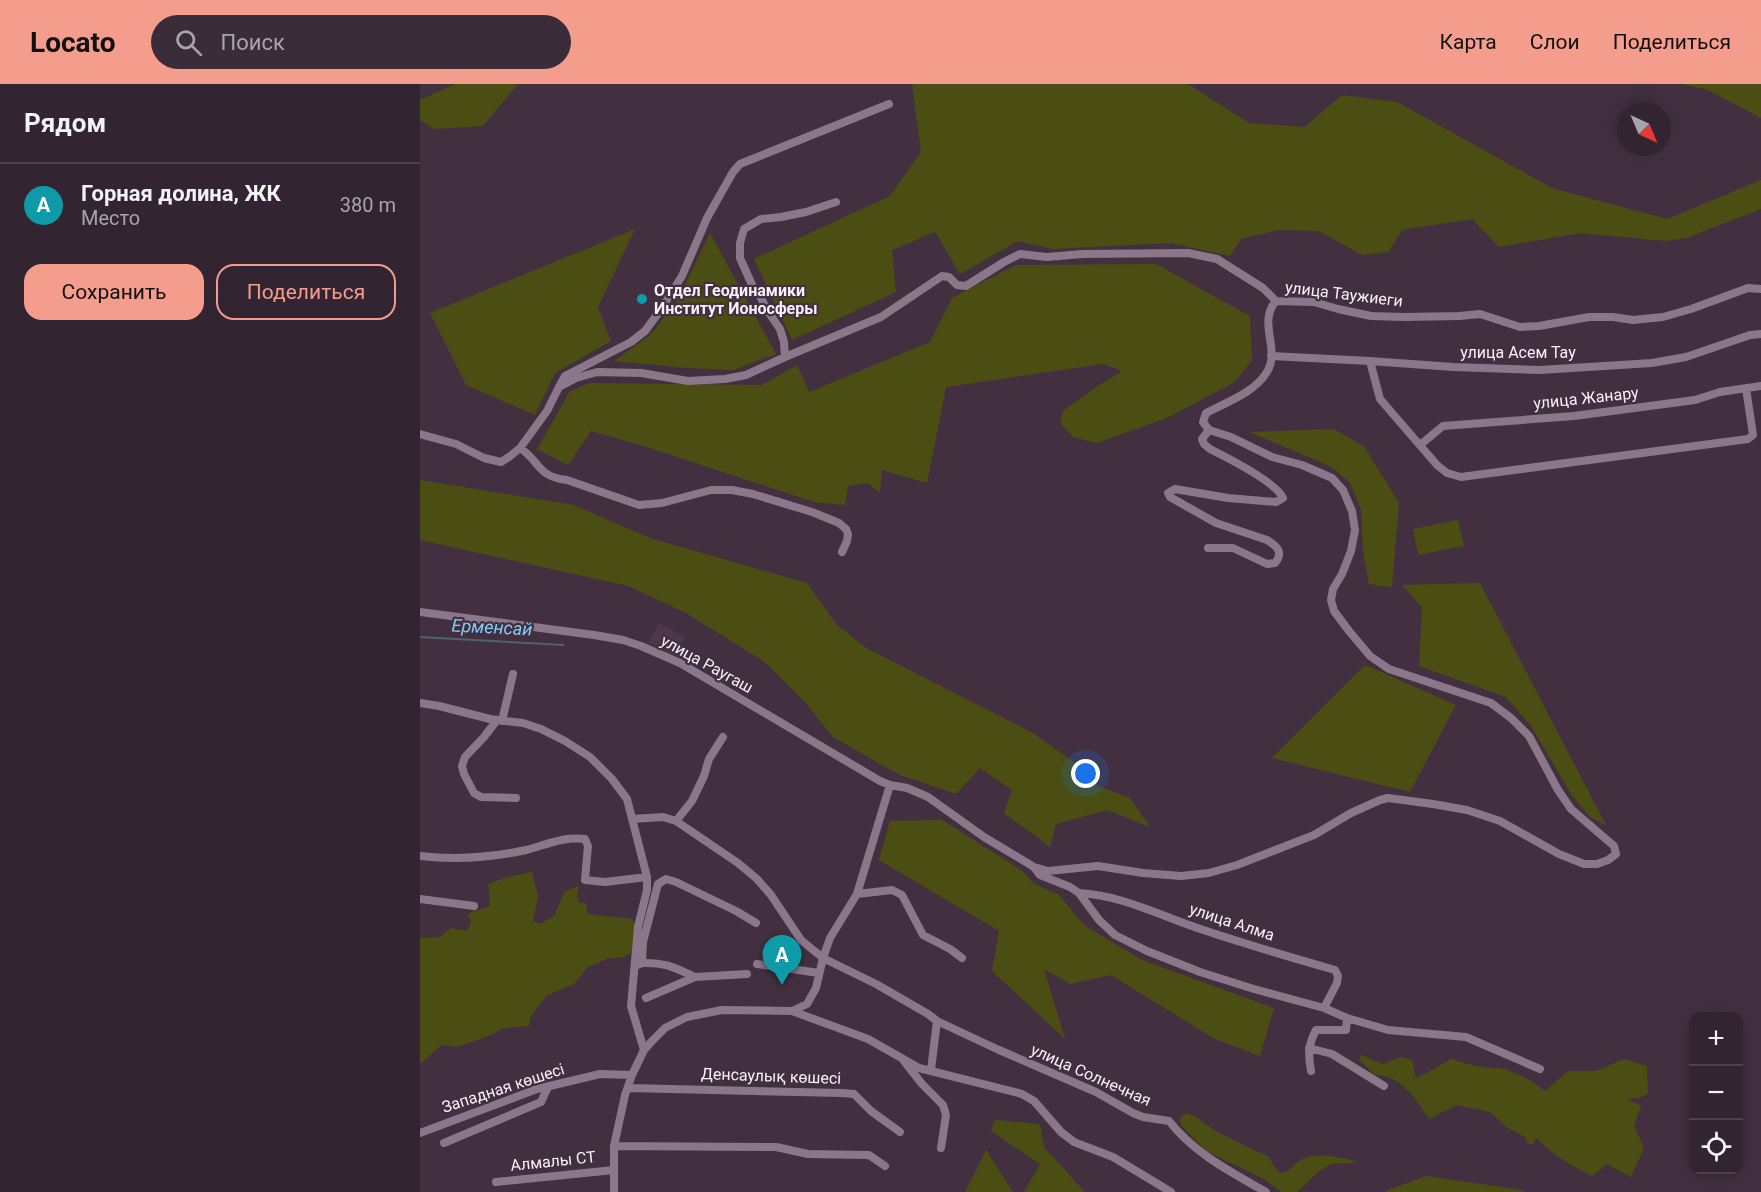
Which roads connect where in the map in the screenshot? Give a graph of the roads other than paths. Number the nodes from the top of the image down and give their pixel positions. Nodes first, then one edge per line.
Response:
1 (889, 104) dead end
2 (836, 202) dead end
3 (1761, 289) edge
4 (1276, 301) junction
5 (1761, 334) edge
6 (1271, 356) junction
7 (785, 357) junction
8 (1370, 361) junction
9 (1761, 386) edge
10 (559, 387) junction
11 (1746, 388) junction
12 (1209, 430) junction
13 (420, 434) edge
14 (1420, 445) junction
15 (520, 448) junction
16 (1208, 548) dead end
17 (842, 552) dead end
18 (420, 612) edge
19 (513, 674) dead end
20 (420, 703) edge
21 (499, 720) junction
22 (723, 737) dead end
23 (890, 785) junction
24 (516, 798) dead end
25 (632, 819) junction
26 (676, 820) junction
27 (420, 856) edge
28 (1034, 867) junction
29 (647, 877) junction
30 (1079, 893) junction
31 (857, 894) junction
32 (420, 899) edge
33 (474, 906) dead end
34 (756, 922) dead end
35 (823, 958) junction
36 (962, 958) dead end
37 (638, 964) junction
38 (757, 964) dead end
39 (819, 973) junction
40 (747, 974) dead end
41 (695, 977) junction
42 (646, 998) dead end
43 (1324, 1008) junction
44 (792, 1011) junction
45 (1347, 1018) junction
46 (937, 1021) junction
47 (1309, 1048) junction
48 (644, 1050) junction
49 (902, 1058) junction
50 (1540, 1069) dead end
51 (931, 1070) junction
52 (1311, 1071) dead end
53 (632, 1075) junction
54 (1384, 1086) dead end
55 (548, 1087) junction
56 (628, 1088) junction
57 (900, 1132) dead end
58 (420, 1133) edge
59 (444, 1143) dead end
60 (614, 1146) junction
61 (941, 1148) dead end
62 (885, 1166) dead end
63 (614, 1170) junction
64 (496, 1182) dead end
65 (614, 1192) edge
66 (1171, 1192) edge
67 (1266, 1192) edge

1 - 10 street
2 - 7 street
3 - 4 street, улица Таужиеги
4 - 6 street
4 - 7 street
5 - 8 street, улица Асем Тау
6 - 8 street, улица Асем Тау
6 - 12 street
7 - 10 street
8 - 14 street
9 - 11 street, улица Жанару
10 - 15 street
11 - 14 street, улица Жанару
11 - 14 street
12 - 16 street
12 - 28 street
13 - 15 street
15 - 17 street
18 - 23 street, улица Раугаш
19 - 21 street
20 - 21 street
21 - 24 street
21 - 25 street
22 - 26 street
23 - 28 street, улица Раугаш
23 - 31 street
25 - 26 street
25 - 29 street
26 - 35 street, улица Солнечная
27 - 29 street
28 - 30 street, улица Раугаш
29 - 37 street
30 - 43 street
30 - 43 street, улица Алма
31 - 35 street
31 - 36 street
32 - 33 street
34 - 37 street
35 - 39 street
35 - 46 street, улица Солнечная
37 - 41 street
37 - 48 street
38 - 39 street
39 - 44 street
40 - 41 street
41 - 42 street
43 - 45 street
44 - 48 street
44 - 49 street
45 - 47 street
45 - 50 street
46 - 51 street
46 - 67 street, улица Солнечная
47 - 52 street
47 - 54 street
48 - 53 street
49 - 51 street
49 - 61 street
51 - 66 street
53 - 55 street, Западная көшесі
53 - 56 street
55 - 58 street, Западная көшесі
55 - 59 street
56 - 57 street, Денсаулық көшесі
56 - 60 street
60 - 62 street
60 - 63 street
63 - 64 street, Алмалы СТ
63 - 65 street

